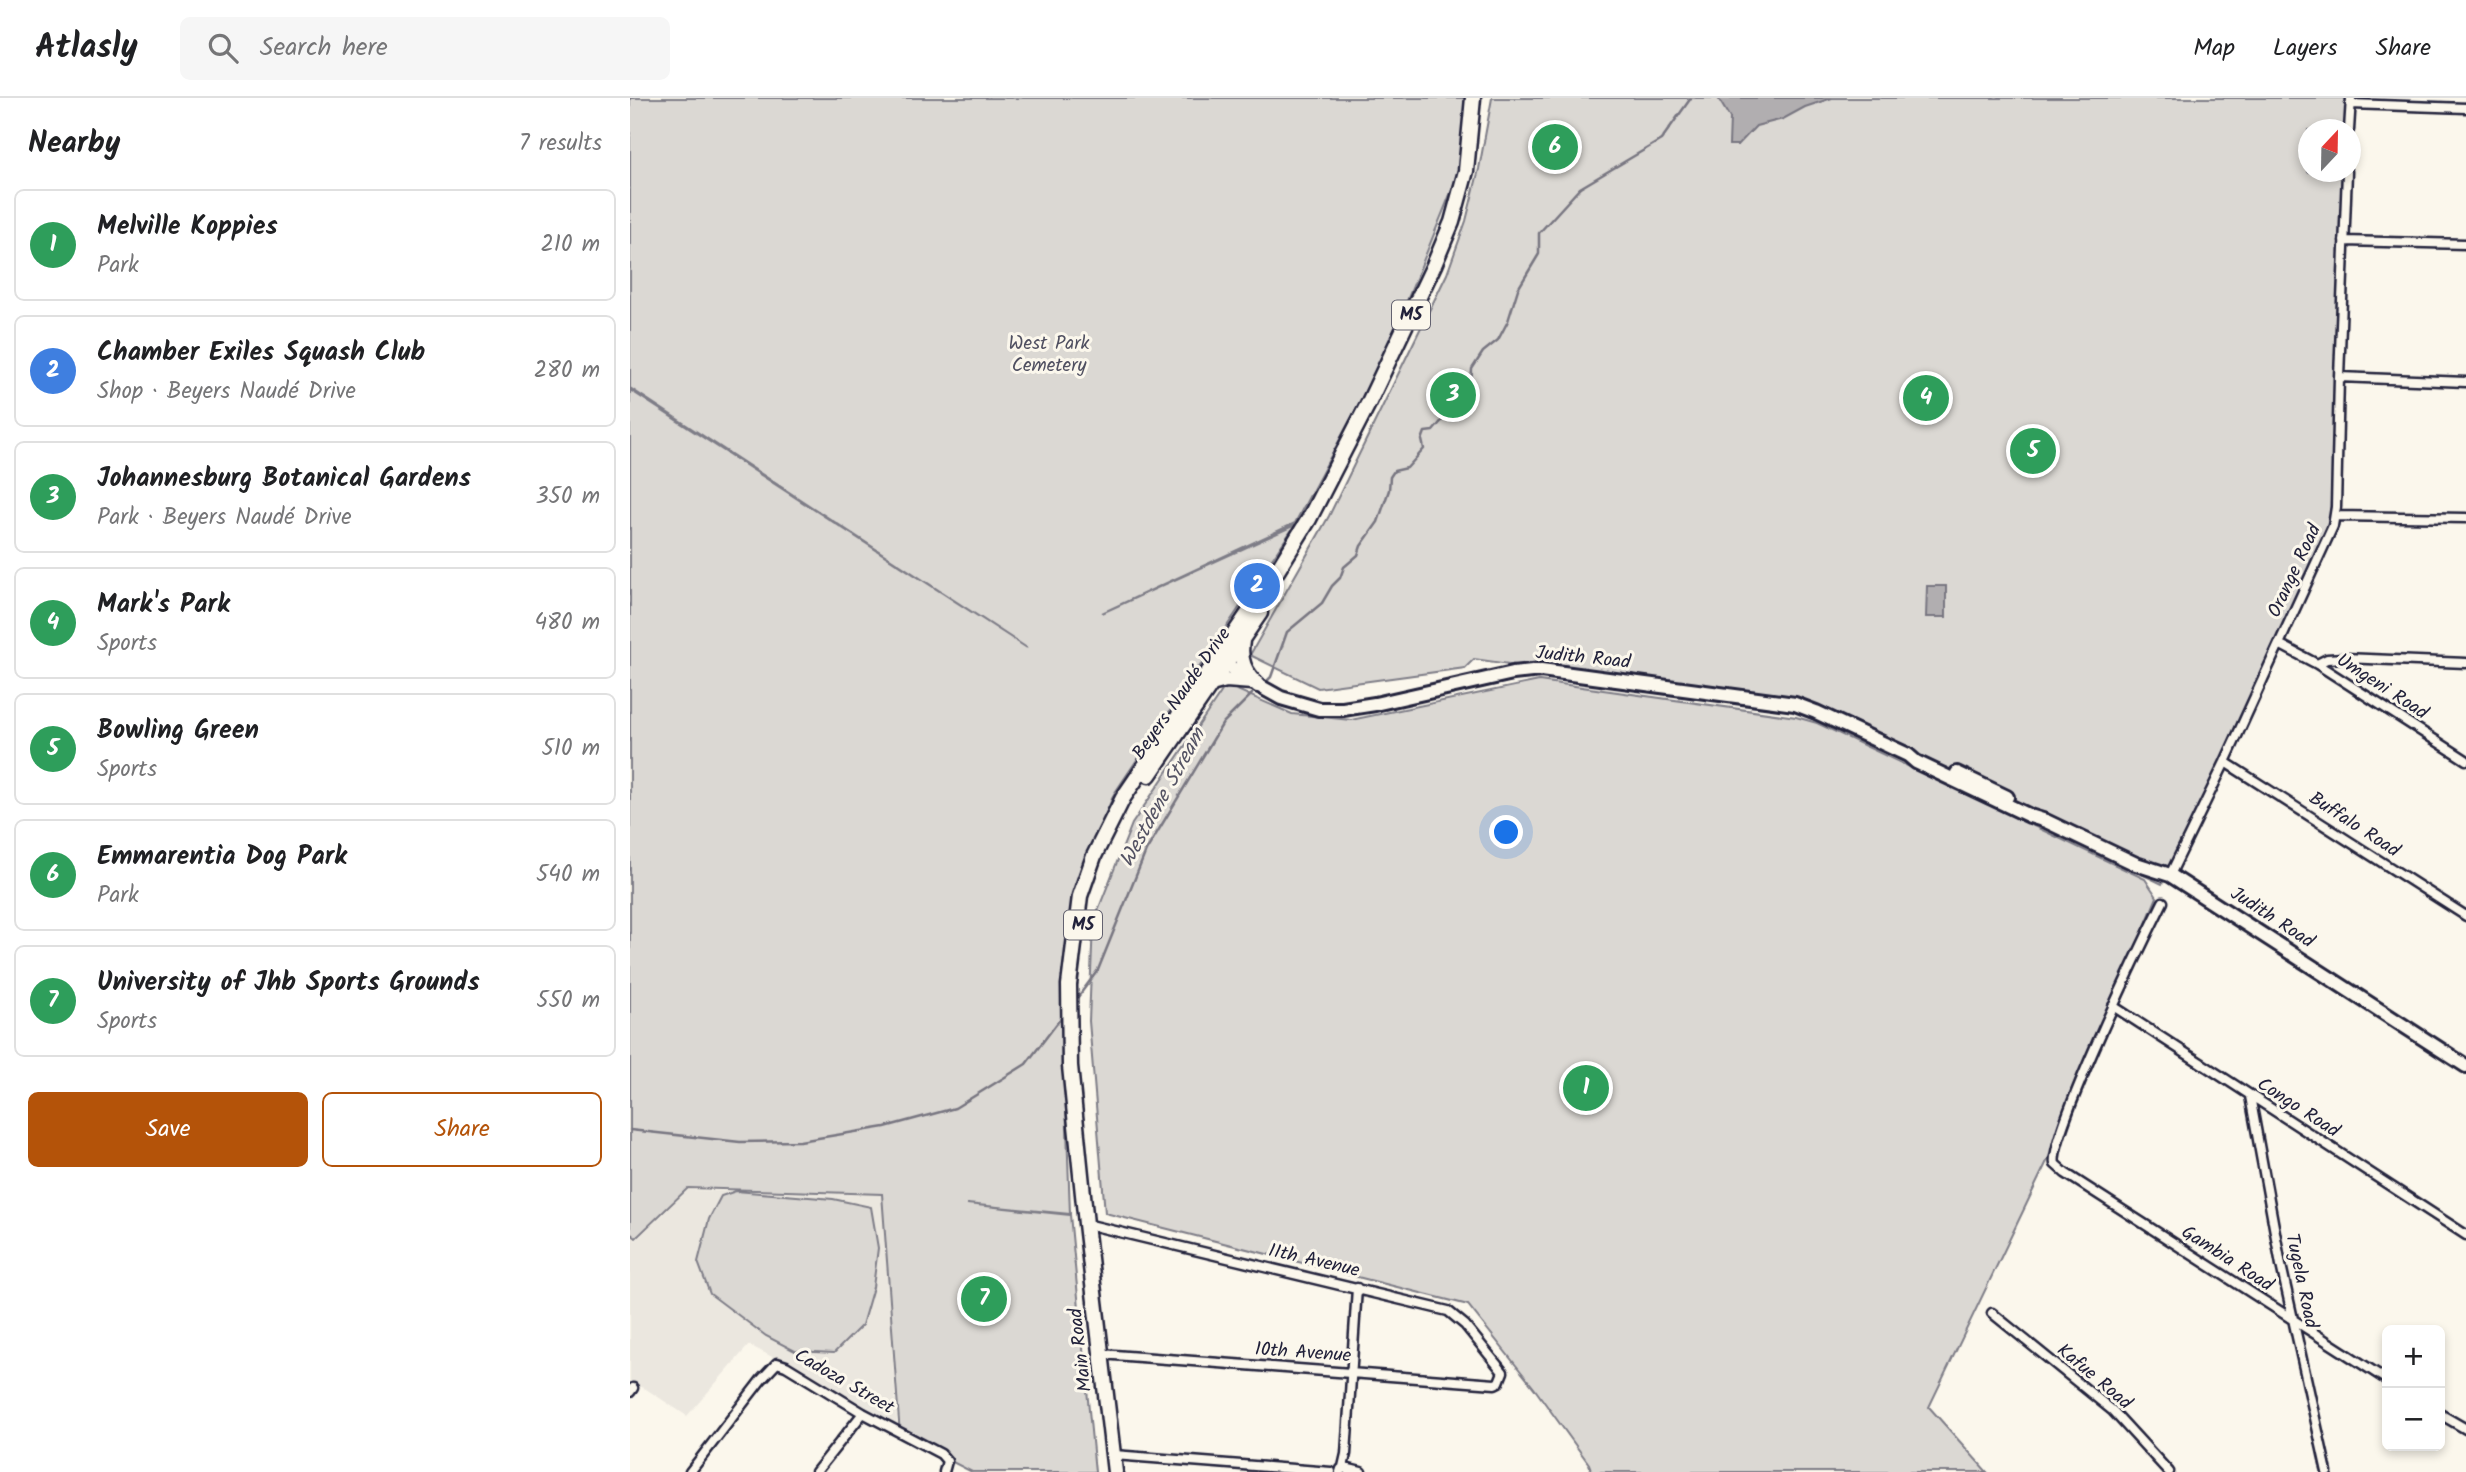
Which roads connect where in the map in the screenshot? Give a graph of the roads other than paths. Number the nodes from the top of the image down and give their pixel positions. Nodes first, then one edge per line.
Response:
1 (1473, 98) edge
2 (1481, 98) edge
3 (2351, 101) edge
4 (2466, 107) edge
5 (2350, 119) edge
6 (2347, 182) edge
7 (2344, 241) junction
8 (2466, 244) edge
9 (2339, 377) junction
10 (2466, 382) edge
11 (2336, 516) junction
12 (2466, 518) edge
13 (1242, 640) junction
14 (2279, 644) junction
15 (1222, 660) junction
16 (2466, 663) edge
17 (2317, 664) junction
18 (1212, 684) junction
19 (1255, 684) junction
20 (2466, 760) edge
21 (2225, 762) junction
22 (2170, 875) junction
23 (2162, 902) dead end
24 (2466, 916) edge
25 (2113, 1006) junction
26 (2466, 1066) edge
27 (2250, 1096) junction
28 (1090, 1224) junction
29 (2466, 1235) edge
30 (1357, 1288) junction
31 (1992, 1313) dead end
32 (2293, 1319) junction
33 (1104, 1354) junction
34 (1352, 1372) junction
35 (2382, 1377) edge
36 (1502, 1379) joint
37 (863, 1413) junction
38 (2445, 1417) edge
39 (2466, 1430) edge
40 (1117, 1455) junction
41 (1345, 1469) edge
42 (1316, 1470) junction
43 (690, 1472) edge
44 (816, 1472) edge
45 (944, 1472) edge
46 (1115, 1472) edge
47 (1122, 1472) edge
48 (1331, 1472) edge
49 (1361, 1472) edge
50 (2169, 1472) edge
51 (2327, 1472) edge

1 - 15 main road, Beyers Naudé Drive / M5
2 - 13 main road, Beyers Naudé Drive / M5
3 - 4 street
3 - 5 street
6 - 7 street, Orange Road
7 - 8 street
7 - 9 street, Orange Road
9 - 10 street
9 - 11 street, Orange Road
11 - 12 street
11 - 14 street, Orange Road
13 - 15 main road, Beyers Naudé Drive / M5
13 - 19 main road
14 - 17 street, Umgeni Road
14 - 21 street, Orange Road
15 - 18 main road, Beyers Naudé Drive / M5
15 - 19 street, Judith Road
15 - 28 main road, Beyers Naudé Drive / M5
16 - 17 street
17 - 20 street, Umgeni Road
18 - 19 main road
18 - 28 main road, Beyers Naudé Drive / M5
19 - 22 street, Judith Road
21 - 22 street, Orange Road
21 - 24 street, Buffalo Road
22 - 26 street, Judith Road
23 - 25 street
25 - 27 street, Congo Road
25 - 32 street, Gambia Road
27 - 29 street, Congo Road
27 - 32 street, Tugela Road
28 - 30 street, 11th Avenue
28 - 33 main road, Main Road / M5
30 - 34 street
30 - 36 street, 11th Avenue
31 - 50 street, Kafue Road
32 - 35 street, Gambia Road
32 - 51 street, Tugela Road
33 - 34 street, 10th Avenue
33 - 40 main road, Main Road / M5
34 - 36 street, 10th Avenue
34 - 41 street
37 - 43 street, Cadoza Street
37 - 44 street
37 - 45 street, Cadoza Street
38 - 39 street
40 - 42 street
40 - 46 main road, Main Road / M5
40 - 47 main road, Main Road / M5
41 - 42 street
41 - 49 street
42 - 48 street

